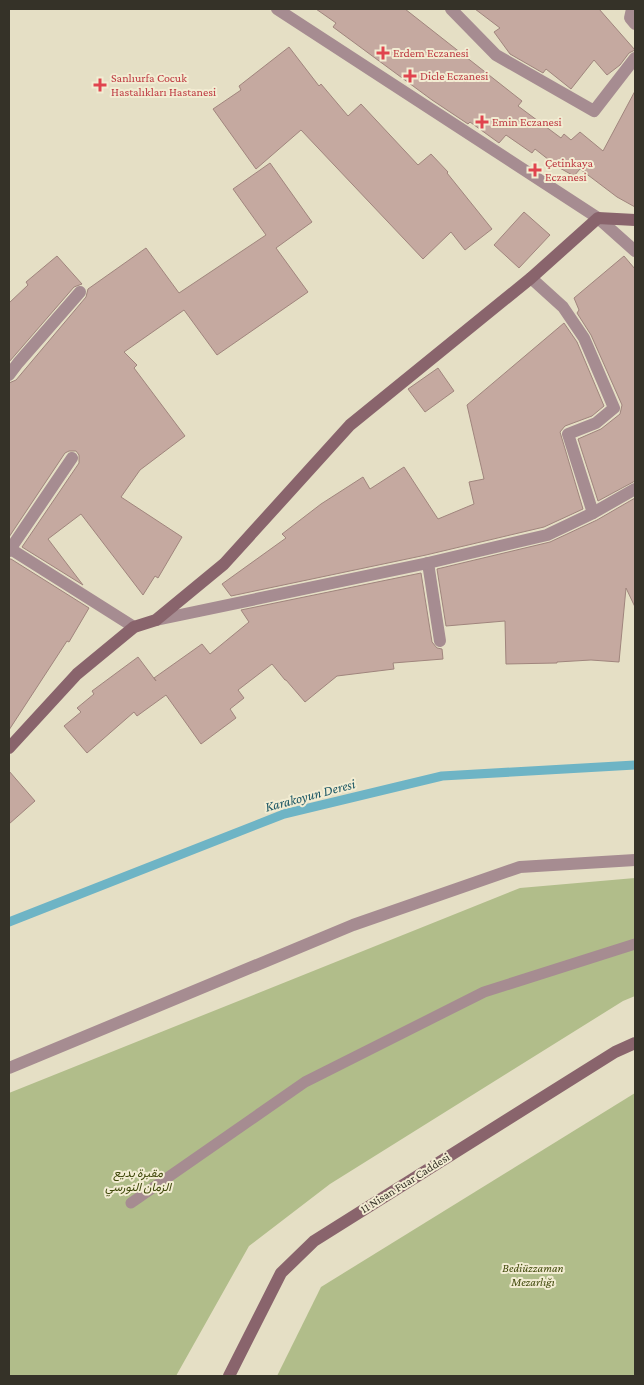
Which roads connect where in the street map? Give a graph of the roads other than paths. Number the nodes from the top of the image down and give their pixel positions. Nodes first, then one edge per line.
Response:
1 (451, 9) edge
2 (632, 9) edge
3 (282, 10) edge
4 (635, 24) edge
5 (635, 58) edge
6 (598, 218) junction
7 (635, 220) edge
8 (635, 252) edge
9 (531, 278) junction
10 (80, 292) dead end
11 (9, 375) edge
12 (72, 458) dead end
13 (635, 489) edge
14 (593, 513) junction
15 (9, 549) edge
16 (428, 563) junction
17 (156, 620) junction
18 (134, 627) junction
19 (440, 641) dead end
20 (9, 748) edge
21 (635, 860) edge
22 (635, 944) edge
23 (635, 1043) edge
24 (9, 1068) edge
25 (131, 1203) dead end
26 (229, 1376) edge

1 - 5 street
2 - 4 street
3 - 6 street
6 - 7 street
6 - 8 street
6 - 9 street
9 - 14 street
9 - 17 street
10 - 11 street
12 - 15 street
13 - 14 street
14 - 16 street
15 - 18 street
16 - 17 street
16 - 19 street
17 - 18 street
18 - 20 street
21 - 24 street
22 - 25 lane
23 - 26 street, 11 Nisan Fuar Caddesi

